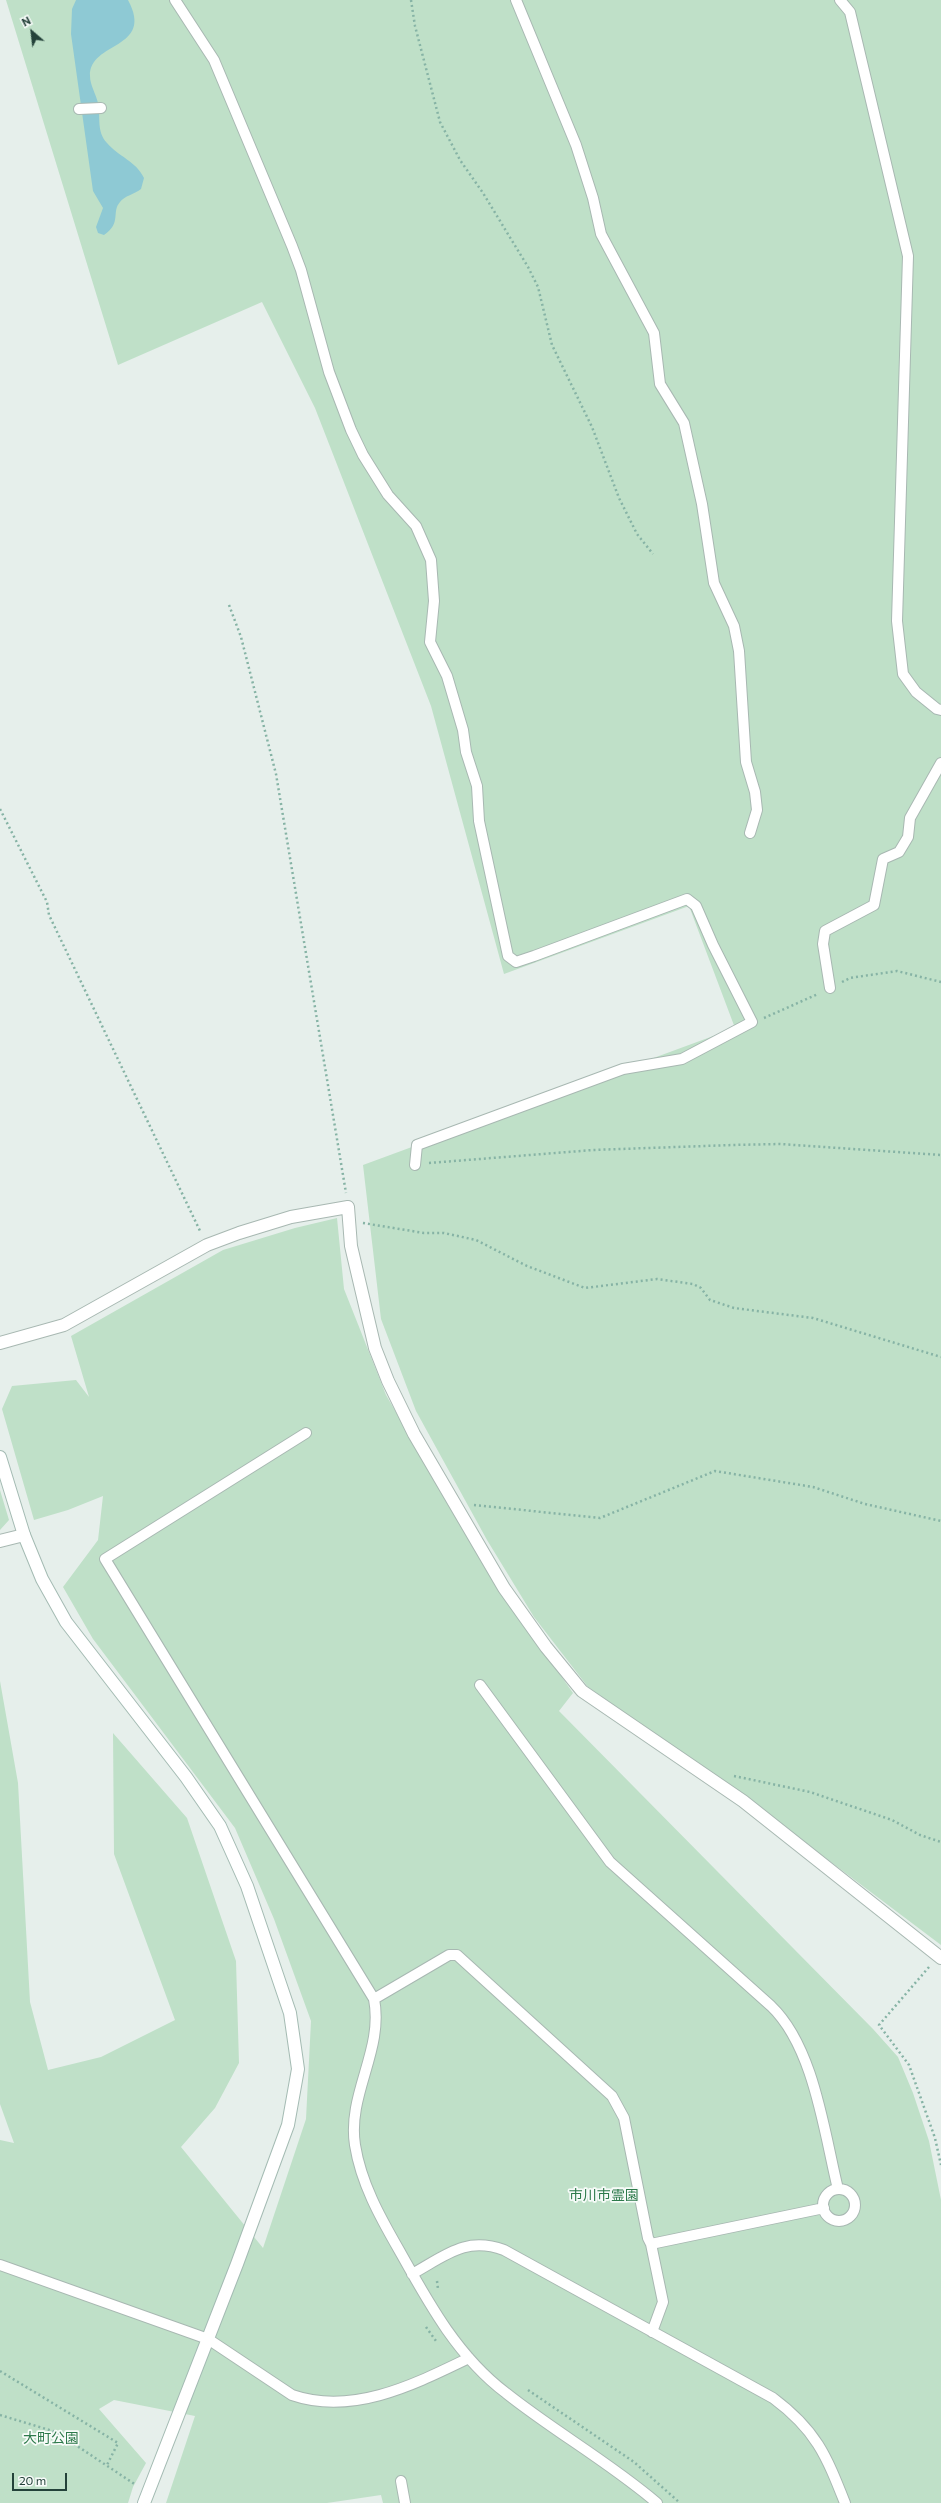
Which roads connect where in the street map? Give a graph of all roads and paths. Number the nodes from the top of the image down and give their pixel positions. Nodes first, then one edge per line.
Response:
1 (175, 0) edge
2 (410, 0) edge
3 (516, 0) edge
4 (840, 0) edge
5 (101, 108) dead end
6 (79, 109) dead end
7 (653, 554) dead end
8 (229, 605) dead end
9 (941, 710) edge
10 (941, 763) edge
11 (0, 810) edge
12 (750, 833) dead end
13 (830, 988) dead end
14 (941, 1155) edge
15 (415, 1165) joint
16 (348, 1207) junction
17 (349, 1220) junction
18 (207, 1245) junction
19 (0, 1343) edge
20 (941, 1357) edge
21 (306, 1433) dead end
22 (0, 1458) edge
23 (455, 1504) junction
24 (941, 1521) edge
25 (24, 1535) junction
26 (0, 1542) edge
27 (480, 1685) dead end
28 (732, 1775) dead end
29 (941, 1842) edge
30 (937, 1961) edge
31 (374, 1999) junction
32 (941, 2165) edge
33 (838, 2189) junction
34 (824, 2208) junction
35 (651, 2244) junction
36 (0, 2265) edge
37 (412, 2274) junction
38 (437, 2281) dead end
39 (440, 2293) dead end
40 (652, 2332) junction
41 (208, 2339) junction
42 (469, 2358) junction
43 (0, 2372) edge
44 (521, 2385) dead end
45 (0, 2415) edge
46 (107, 2465) junction
47 (402, 2481) dead end
48 (145, 2497) edge
49 (405, 2503) edge
50 (657, 2503) edge
51 (680, 2503) edge
52 (845, 2503) edge

1 - 15 lane
2 - 7 path
3 - 12 lane
4 - 9 lane
5 - 6 lane
8 - 16 path
10 - 13 lane
11 - 18 path
14 - 15 path
16 - 17 street
16 - 18 street
17 - 20 path
17 - 23 street
18 - 19 street
21 - 31 lane
22 - 25 street
23 - 24 path
23 - 30 street
25 - 26 street
25 - 41 street
27 - 33 lane
28 - 29 path
30 - 32 path
31 - 35 lane
31 - 37 lane
33 - 34 lane
33 - 34 lane
34 - 35 lane
35 - 40 lane
36 - 41 lane
37 - 40 lane
37 - 42 lane
38 - 39 path
40 - 52 lane
41 - 42 lane
41 - 48 street
42 - 50 lane
43 - 46 path
44 - 51 path
45 - 46 path
46 - 48 path
47 - 49 lane

